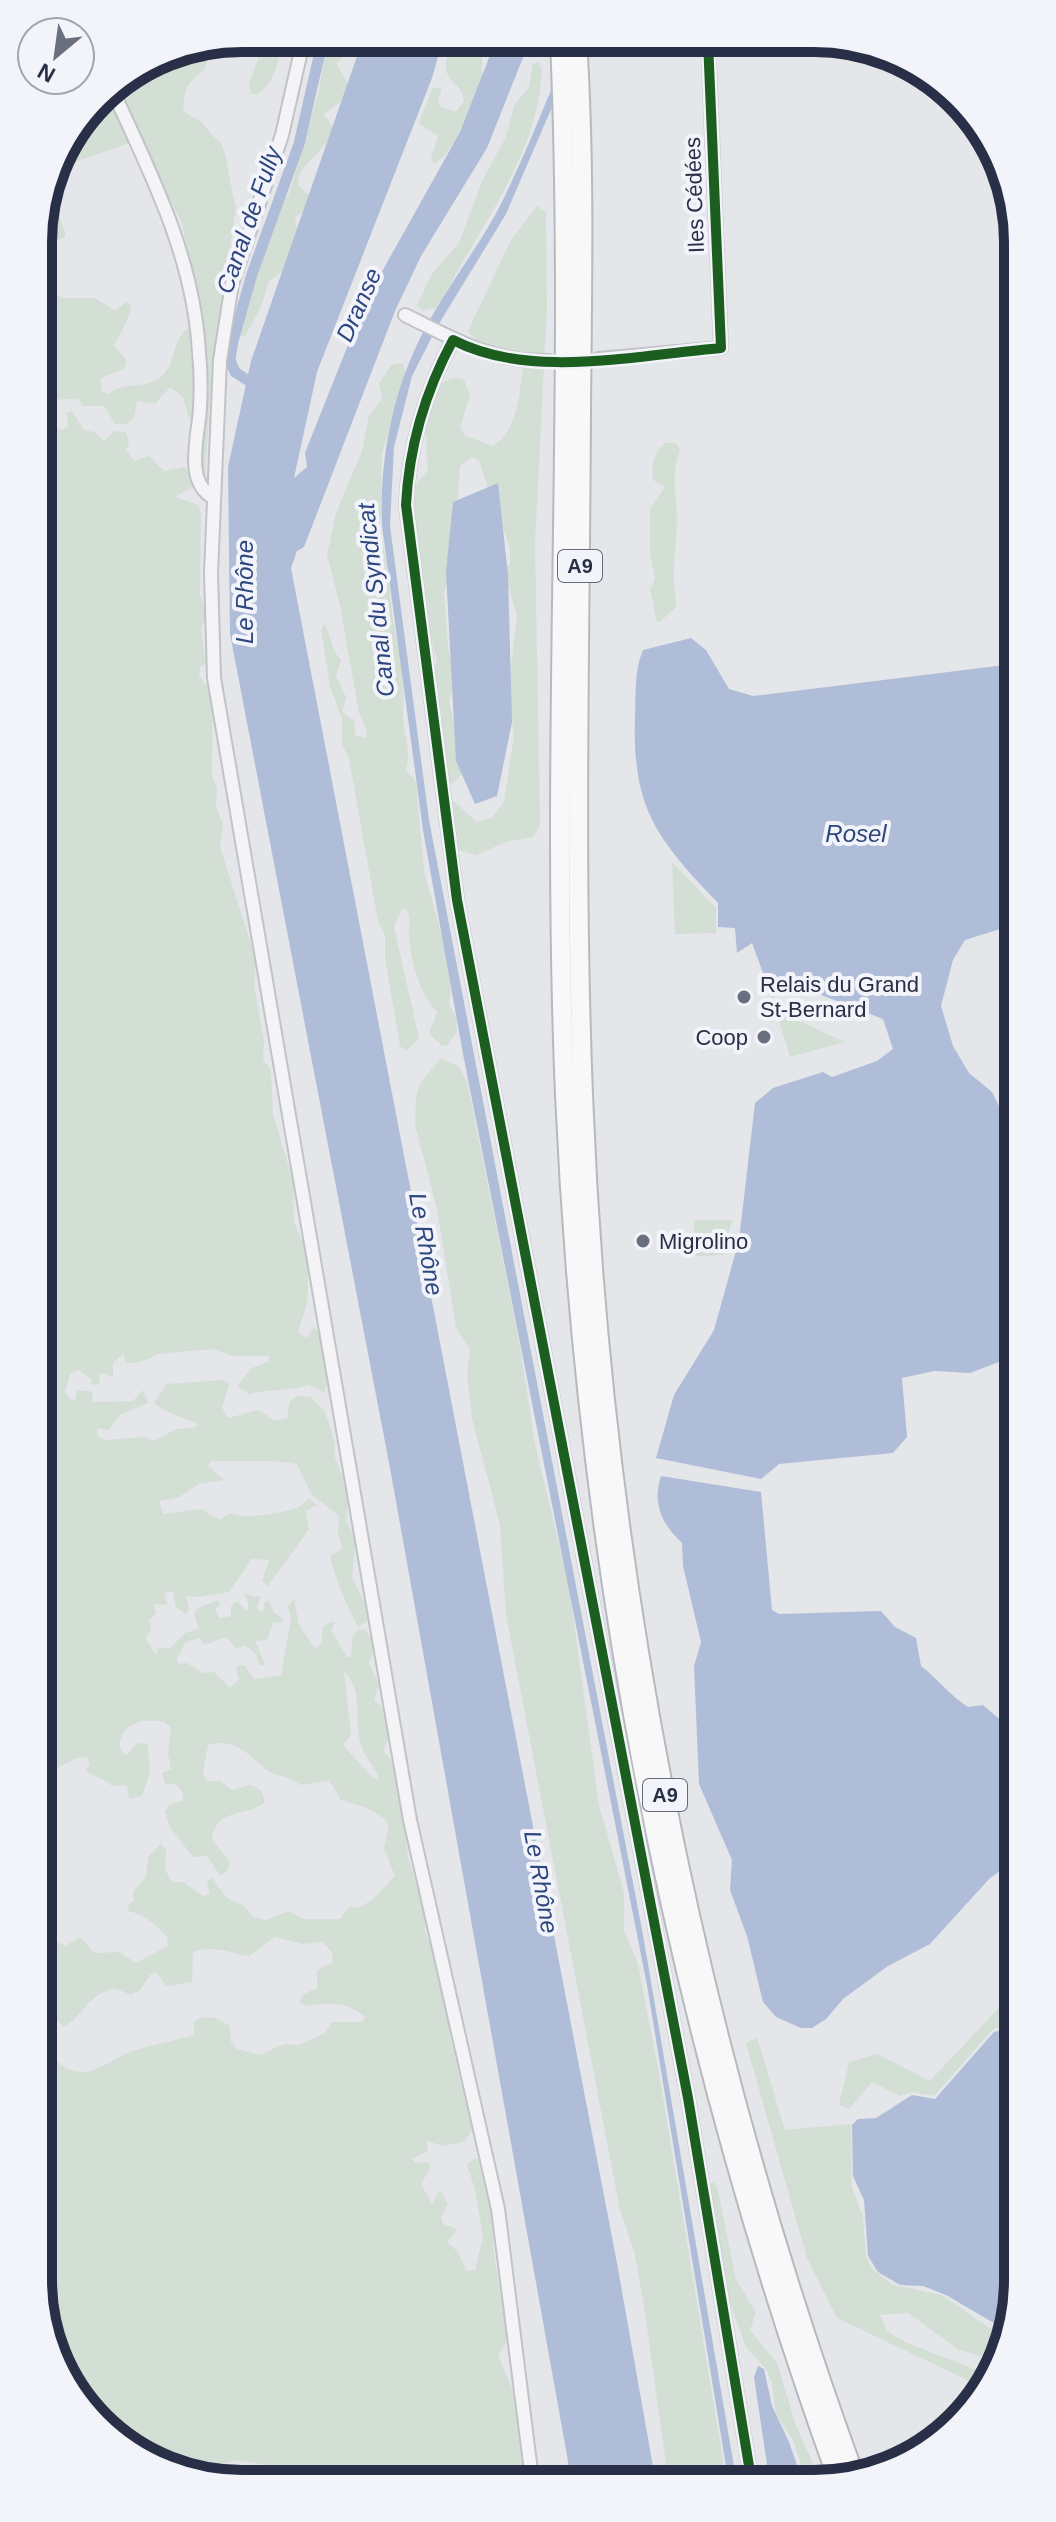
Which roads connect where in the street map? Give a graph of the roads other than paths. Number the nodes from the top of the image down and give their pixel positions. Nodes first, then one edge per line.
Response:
1 (301, 52) edge
2 (560, 52) edge
3 (577, 52) edge
4 (708, 52) edge
5 (117, 99) edge
6 (410, 318) dead end
7 (449, 338) junction
8 (599, 359) dead end
9 (549, 361) dead end
10 (214, 498) junction
11 (851, 2466) edge
12 (834, 2468) edge
13 (531, 2470) edge
14 (750, 2470) edge

1 - 10 street
2 - 12 highway, A9
3 - 11 highway, A9
4 - 8 street, Iles Cédées
5 - 10 street
6 - 7 street
7 - 9 street
7 - 14 street
10 - 13 street

